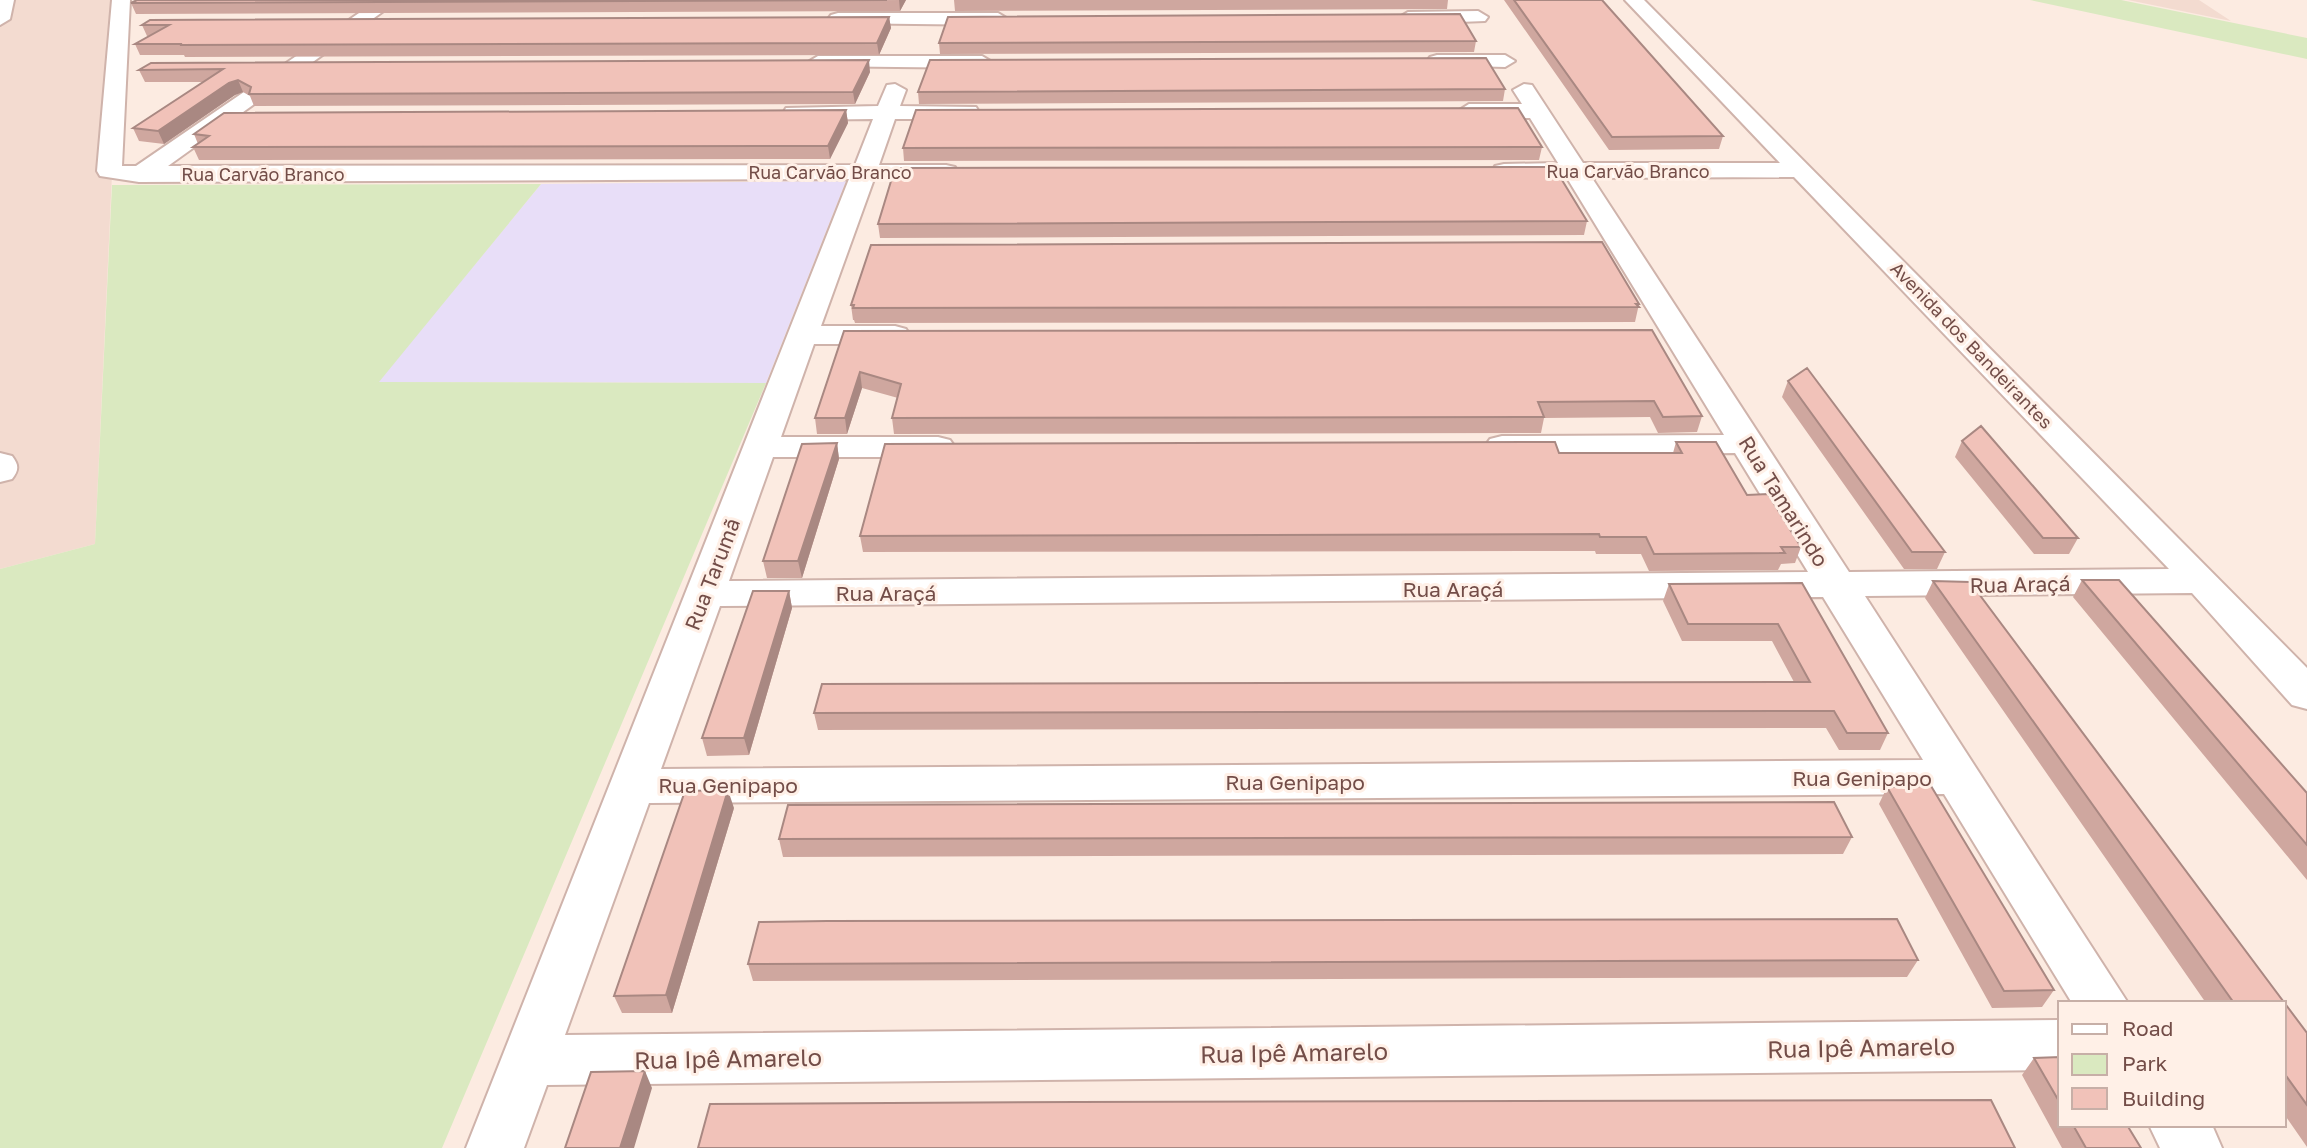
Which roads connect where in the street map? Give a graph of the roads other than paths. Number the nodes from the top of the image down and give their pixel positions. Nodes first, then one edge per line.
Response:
1 (5, 0) edge
2 (121, 0) edge
3 (390, 0) edge
4 (1634, 0) edge
5 (926, 9) edge
6 (1473, 9) edge
7 (1395, 18) edge
8 (0, 19) edge
9 (812, 19) edge
10 (1020, 19) edge
11 (330, 22) edge
12 (358, 22) junction
13 (399, 22) edge
14 (1422, 61) edge
15 (1505, 61) junction
16 (795, 62) edge
17 (906, 62) junction
18 (1003, 62) edge
19 (255, 65) edge
20 (296, 65) junction
21 (338, 65) edge
22 (116, 66) junction
23 (144, 66) edge
24 (1440, 111) edge
25 (1537, 111) junction
26 (887, 112) junction
27 (984, 112) edge
28 (776, 113) edge
29 (223, 116) junction
30 (264, 116) edge
31 (1802, 170) junction
32 (1478, 171) edge
33 (1575, 171) junction
34 (864, 172) junction
35 (976, 172) edge
36 (139, 175) junction
37 (803, 335) junction
38 (928, 335) edge
39 (1749, 445) junction
40 (1470, 446) edge
41 (760, 447) junction
42 (969, 447) edge
43 (0, 463) edge
44 (0, 472) edge
45 (2202, 581) junction
46 (1838, 586) junction
47 (705, 594) junction
48 (2307, 694) edge
49 (1959, 777) junction
50 (632, 786) junction
51 (2100, 1001) edge
52 (2058, 1045) edge
53 (529, 1060) junction
54 (2179, 1127) edge
55 (495, 1148) edge
56 (2193, 1148) edge

1 - 8 street
2 - 22 street
3 - 12 street
4 - 31 street, Avenida dos Bandeirantes
5 - 9 street
5 - 10 street
5 - 17 street, Rua Tarumã
6 - 7 street
6 - 15 street, Rua Tamarindo
11 - 12 street
12 - 13 street
12 - 20 street
14 - 15 street
15 - 25 street, Rua Tamarindo
16 - 17 street
17 - 18 street
17 - 26 street, Rua Tarumã
19 - 20 street
20 - 21 street
20 - 29 street
22 - 23 street
22 - 36 street, Rua Carvão Branco
24 - 25 street
25 - 33 street, Rua Tamarindo
26 - 27 street
26 - 28 street
26 - 34 street, Rua Tarumã
29 - 30 street
29 - 36 street
31 - 33 street, Rua Carvão Branco
31 - 45 street, Avenida dos Bandeirantes
32 - 33 street, Rua Carvão Branco
33 - 39 street, Rua Tamarindo
34 - 35 street, Rua Carvão Branco
34 - 36 street, Rua Carvão Branco
34 - 37 street, Rua Tarumã
37 - 38 street
37 - 41 street, Rua Tarumã
39 - 40 street
39 - 46 street, Rua Tamarindo
41 - 42 street
41 - 47 street, Rua Tarumã
43 - 44 street
45 - 46 street, Rua Araçá
45 - 48 street, Avenida dos Bandeirantes
46 - 47 street, Rua Araçá
46 - 49 street, Rua Tamarindo
47 - 50 street, Rua Tarumã
49 - 50 street, Rua Genipapo
49 - 51 street, Rua Tamarindo
50 - 53 street, Rua Tarumã
52 - 53 street, Rua Ipê Amarelo
53 - 55 street, Rua Tarumã
54 - 56 street

